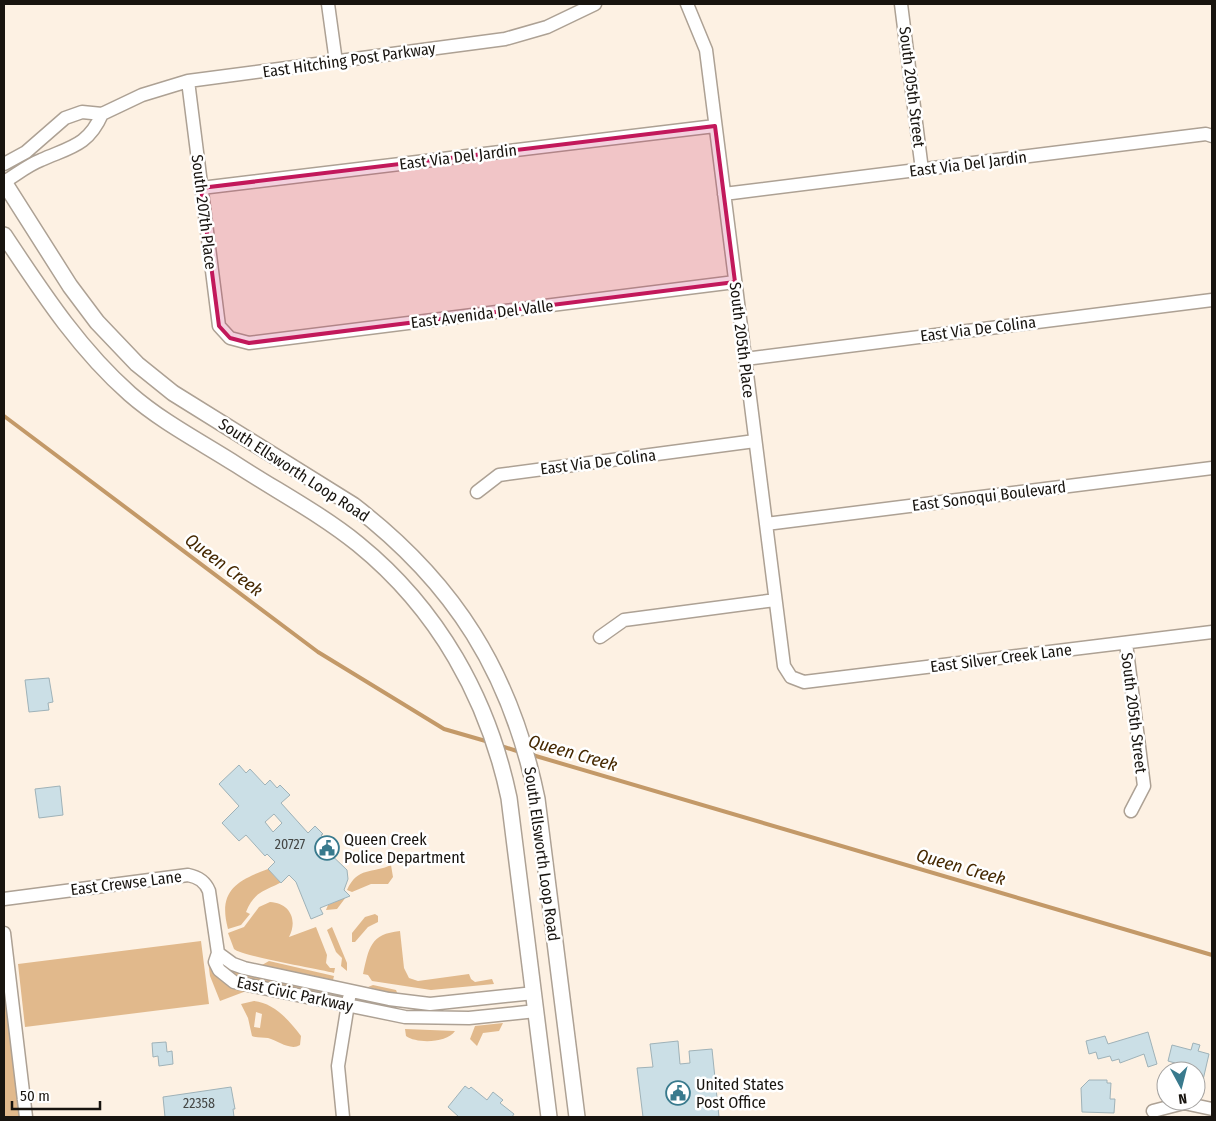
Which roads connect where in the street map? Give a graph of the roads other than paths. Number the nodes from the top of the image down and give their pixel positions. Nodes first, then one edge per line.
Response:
1 (328, 4) edge
2 (595, 4) edge
3 (687, 4) edge
4 (901, 4) edge
5 (336, 62) junction
6 (188, 81) junction
7 (102, 114) junction
8 (716, 126) junction
9 (1212, 136) edge
10 (4, 164) edge
11 (922, 170) junction
12 (4, 182) edge
13 (202, 188) junction
14 (724, 194) junction
15 (4, 235) edge
16 (735, 282) junction
17 (1212, 300) edge
18 (230, 338) joint
19 (745, 359) junction
20 (755, 441) junction
21 (1212, 468) edge
22 (477, 492) dead end
23 (766, 524) junction
24 (775, 600) junction
25 (1212, 632) edge
26 (600, 637) dead end
27 (1126, 643) junction
28 (791, 677) joint
29 (1131, 811) dead end
30 (4, 899) edge
31 (4, 933) edge
32 (218, 954) junction
33 (351, 991) junction
34 (534, 993) junction
35 (347, 1005) junction
36 (536, 1011) junction
37 (1212, 1109) edge
38 (1153, 1111) dead end
39 (26, 1117) edge
40 (343, 1117) edge
41 (549, 1117) edge
42 (576, 1117) edge

1 - 5 street
2 - 5 street, East Hitching Post Parkway
3 - 8 street, South 205th Place
4 - 11 street, South 205th Street
5 - 6 street, East Hitching Post Parkway
6 - 7 street, East Hitching Post Parkway
6 - 13 street, South 207th Place
7 - 10 street, East Hitching Post Parkway
7 - 12 street
8 - 13 street, East Via Del Jardin
8 - 14 street, South 205th Place
9 - 11 street, East Via Del Jardin
11 - 14 street, East Via Del Jardin
12 - 42 main road, South Ellsworth Loop Road
13 - 18 street, South 207th Place
14 - 16 street, South 205th Place
15 - 34 main road, South Ellsworth Loop Road
16 - 18 street, East Avenida Del Valle
16 - 19 street, South 205th Place
17 - 19 street, East Via De Colina
19 - 20 street, South 205th Place
20 - 22 street, East Via De Colina
20 - 23 street, South 205th Place
21 - 23 street, East Sonoqui Boulevard
23 - 24 street, South 205th Place
24 - 26 street
24 - 28 street, South 205th Place
25 - 27 street, East Silver Creek Lane
27 - 28 street, East Silver Creek Lane
27 - 29 street, South 205th Street
30 - 32 street, East Crewse Lane
31 - 39 street
32 - 33 street, East Civic Parkway
32 - 35 street, East Civic Parkway
33 - 34 street, East Civic Parkway
33 - 35 street
34 - 36 main road, South Ellsworth Loop Road
35 - 36 street, East Civic Parkway
35 - 40 street
36 - 41 main road, South Ellsworth Loop Road
37 - 38 street

